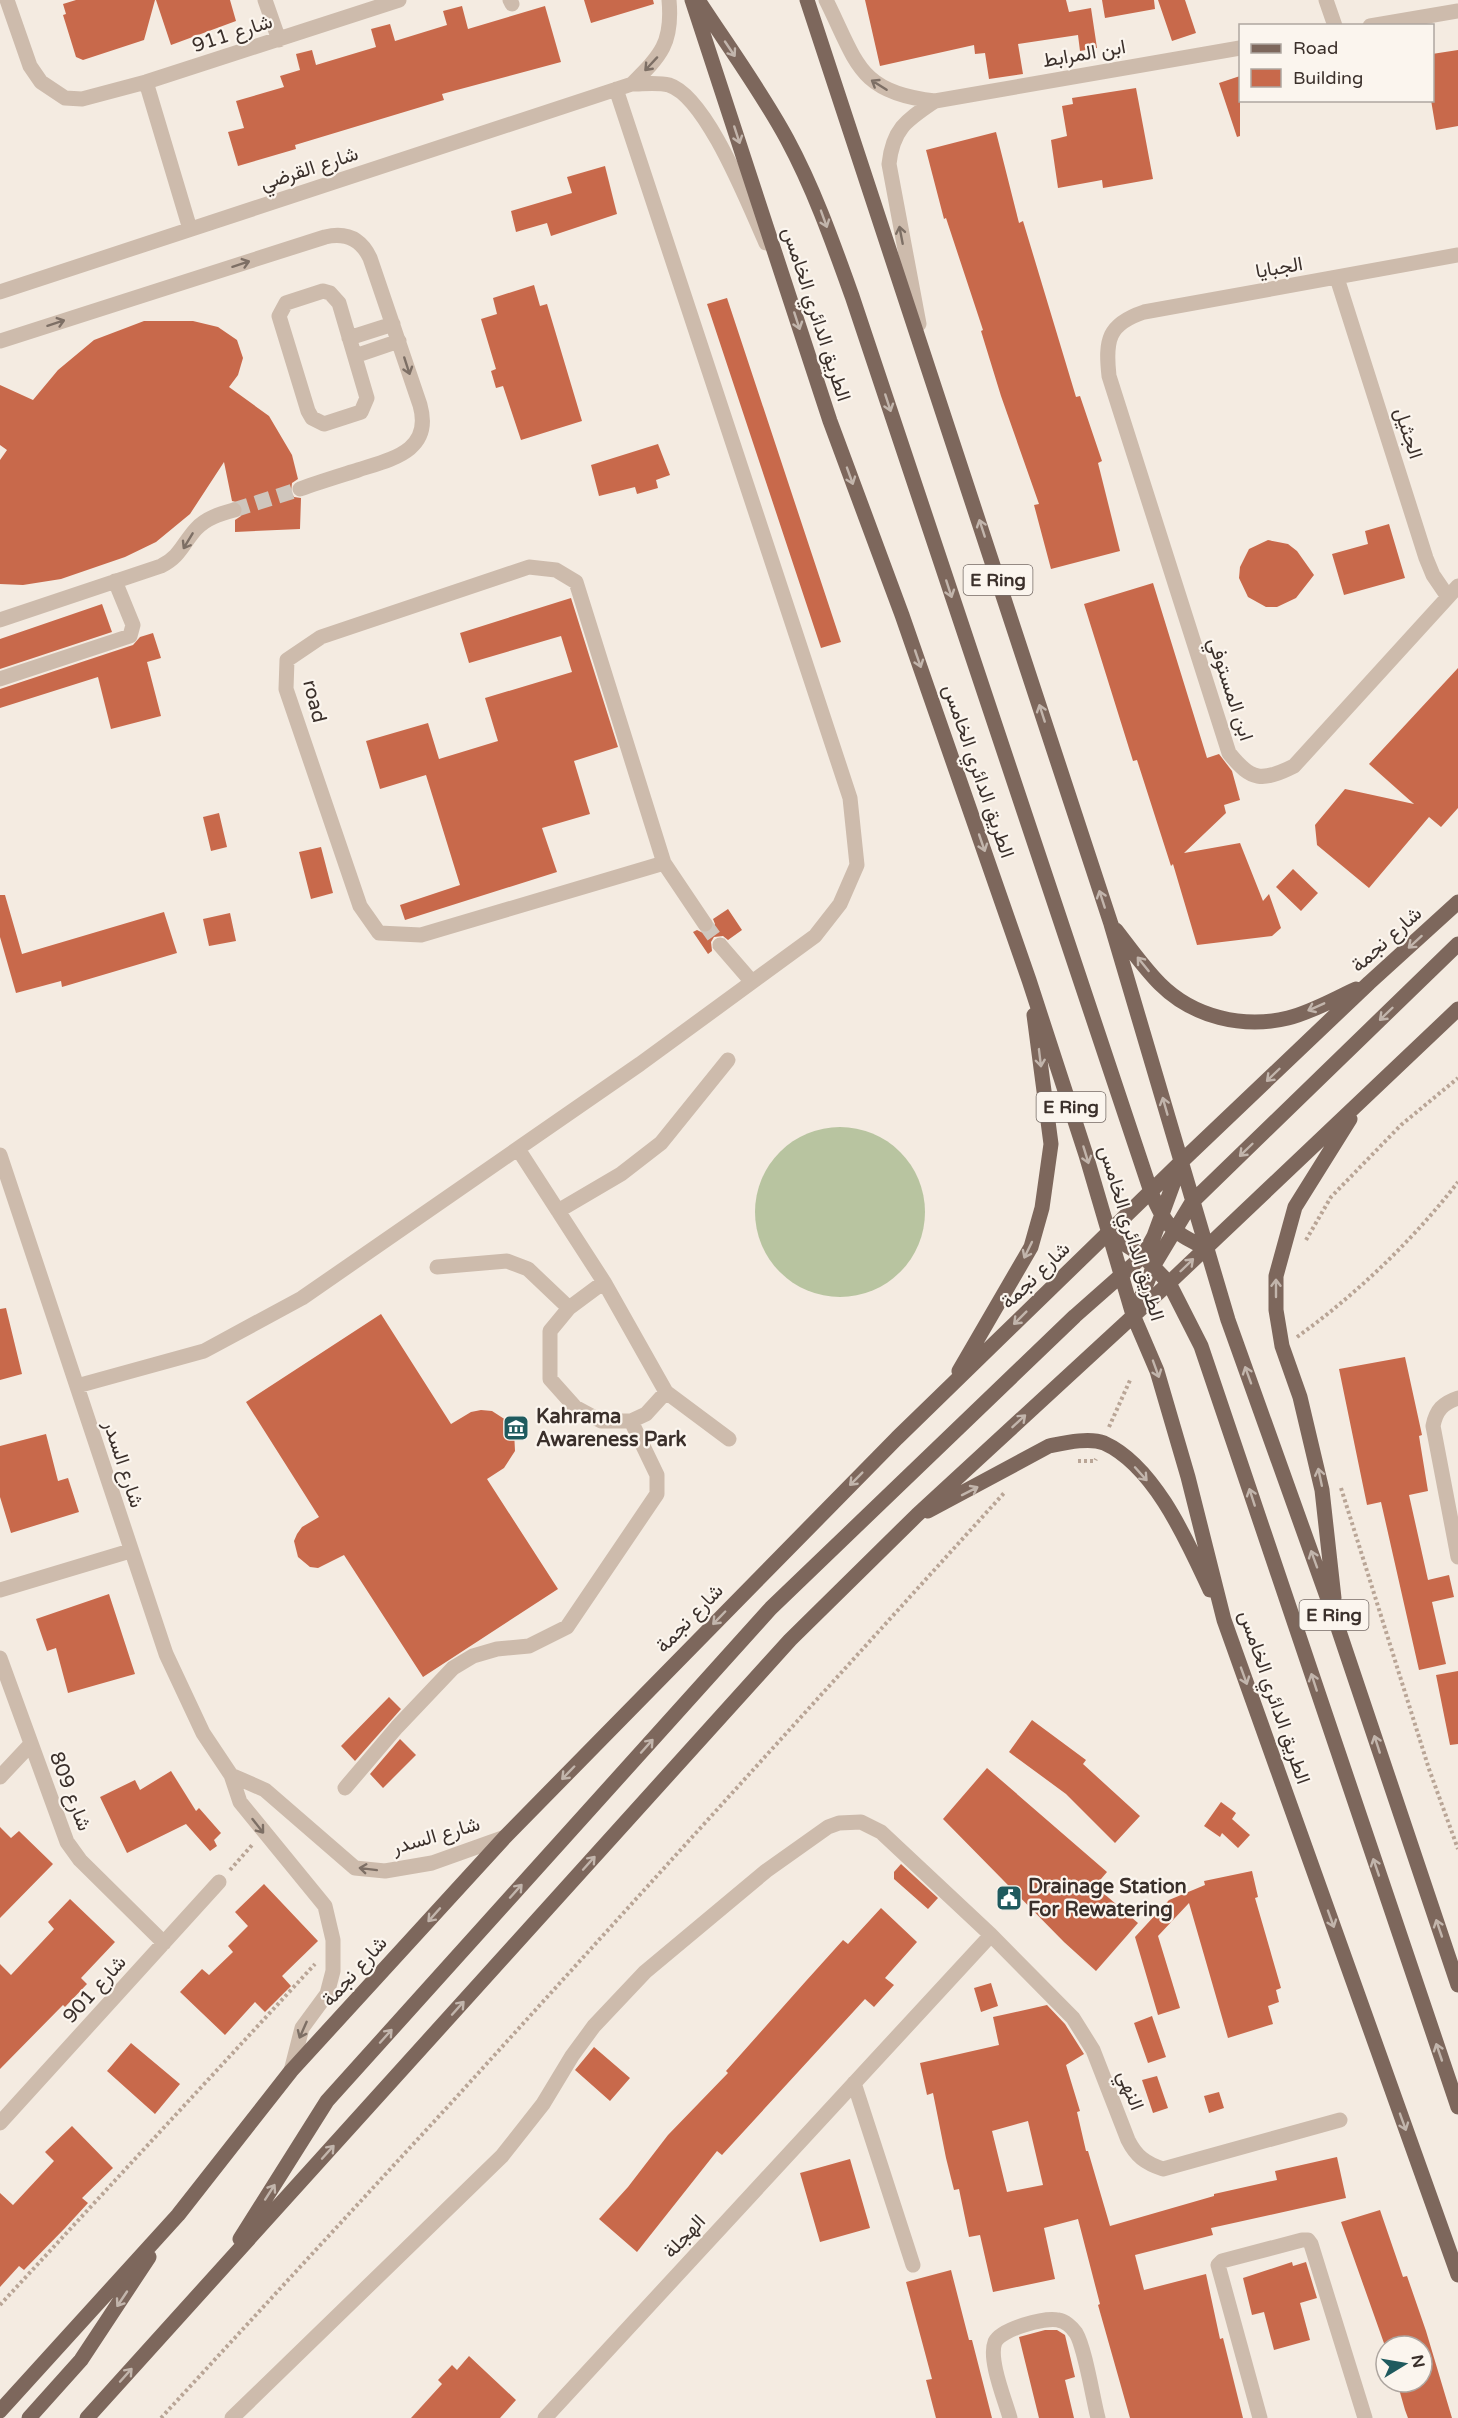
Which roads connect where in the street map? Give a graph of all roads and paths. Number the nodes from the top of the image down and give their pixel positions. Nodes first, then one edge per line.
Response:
1 (7, 0) edge
2 (265, 0) edge
3 (399, 0) edge
4 (669, 0) edge
5 (692, 0) edge
6 (698, 0) edge
7 (807, 0) edge
8 (826, 0) edge
9 (1326, 0) edge
10 (1458, 11) edge
11 (1334, 24) edge
12 (1382, 24) edge
13 (279, 40) junction
14 (1239, 48) edge
15 (146, 82) junction
16 (632, 84) junction
17 (616, 89) junction
18 (935, 101) junction
19 (190, 229) junction
20 (1458, 255) edge
21 (1337, 278) junction
22 (786, 286) junction
23 (0, 292) edge
24 (393, 324) junction
25 (1112, 331) joint
26 (349, 338) junction
27 (0, 341) edge
28 (399, 341) junction
29 (925, 354) junction
30 (354, 356) junction
31 (300, 489) tunnel mouth
32 (234, 510) tunnel mouth
33 (115, 581) junction
34 (1453, 592) edge
35 (0, 620) edge
36 (0, 679) edge
37 (664, 863) junction
38 (1458, 902) edge
39 (705, 924) tunnel mouth
40 (1110, 924) junction
41 (1458, 944) edge
42 (720, 945) tunnel mouth
43 (1029, 980) junction
44 (752, 982) junction
45 (1369, 983) junction
46 (1458, 1009) edge
47 (728, 1060) dead end
48 (1458, 1078) edge
49 (1359, 1104) junction
50 (518, 1149) junction
51 (0, 1155) edge
52 (1181, 1162) junction
53 (1458, 1182) edge
54 (1150, 1192) junction
55 (1192, 1202) junction
56 (558, 1211) junction
57 (1161, 1216) junction
58 (1172, 1231) junction
59 (1109, 1234) junction
60 (1301, 1247) dead end
61 (1205, 1248) junction
62 (1149, 1260) junction
63 (437, 1267) dead end
64 (1122, 1275) junction
65 (604, 1282) junction
66 (1169, 1282) junction
67 (569, 1308) junction
68 (1133, 1315) junction
69 (1294, 1327) dead end
70 (1288, 1342) junction
71 (1131, 1378) dead end
72 (77, 1386) junction
73 (949, 1388) junction
74 (666, 1392) junction
75 (1458, 1398) edge
76 (631, 1421) junction
77 (729, 1439) dead end
78 (1102, 1442) junction
79 (1075, 1461) dead end
80 (1011, 1485) dead end
81 (1341, 1485) dead end
82 (917, 1515) junction
83 (130, 1551) junction
84 (1458, 1557) edge
85 (0, 1590) edge
86 (1335, 1619) junction
87 (1224, 1620) junction
88 (0, 1658) edge
89 (31, 1744) junction
90 (231, 1775) junction
91 (0, 1777) edge
92 (345, 1788) dead end
93 (264, 1833) junction
94 (505, 1838) junction
95 (1458, 1849) edge
96 (219, 1882) joint
97 (991, 1935) junction
98 (333, 1940) junction
99 (164, 1943) junction
100 (1458, 1985) edge
101 (291, 2071) junction
102 (854, 2083) junction
103 (1458, 2107) edge
104 (1340, 2120) dead end
105 (0, 2123) edge
106 (178, 2215) junction
107 (913, 2265) dead end
108 (1458, 2275) edge
109 (215, 2277) junction
110 (0, 2305) edge
111 (0, 2410) edge
112 (29, 2418) edge
113 (87, 2418) edge
114 (161, 2418) edge
115 (232, 2418) edge
116 (544, 2418) edge
117 (1010, 2418) edge
118 (1098, 2418) edge
119 (1260, 2418) edge
120 (1365, 2418) edge

1 - 15 street, شارع 911
2 - 13 street
3 - 13 street, شارع 911
4 -> 16 street, شارع القرضي
5 -> 22 main road, الطريق الدائري الخامس / E Ring
6 -> 54 main road
7 - 29 main road, E Ring
18 -> 8 street, ابن المرابط
9 - 11 street
10 - 12 street
13 - 15 street, شارع 911
14 - 18 street, ابن المرابط
15 - 19 street
16 - 17 street, شارع القرضي
16 - 22 street, شارع القرضي
17 - 19 street, شارع القرضي
17 - 44 street
29 -> 18 street, ابن المرابط
19 - 23 street, شارع القرضي
20 - 21 street, الجبايا
21 - 25 street, الجبايا
21 - 34 street, الجثيل
22 -> 43 main road, الطريق الدائري الخامس / E Ring
24 - 26 street
27 -> 24 street
24 - 28 street
25 - 34 street, ابن المستوفي
26 - 30 street
26 - 30 street
28 - 30 street
28 -> 31 street
40 -> 29 main road, E Ring
32 -> 33 street
33 - 35 street
33 - 36 street
37 - 37 street, road
37 - 39 street
38 -> 45 main road, شارع نجمة
45 -> 40 main road
52 -> 40 main road, E Ring
41 -> 55 main road
42 - 44 street
43 -> 59 main road, الطريق الدائري الخامس / E Ring
43 -> 73 main road
44 - 50 street
45 -> 52 main road, شارع نجمة
46 - 49 main road
47 - 56 street
48 - 60 path
49 - 61 main road
70 -> 49 main road
50 - 56 street
50 - 72 street
51 - 72 street, شارع السدر
52 - 54 main road, شارع نجمة
52 - 55 main road, E Ring
52 - 57 main road
53 - 70 path
54 - 57 main road
54 - 59 main road, شارع نجمة
55 - 58 main road
55 - 61 main road, E Ring
56 - 65 street
57 - 58 main road
57 - 62 main road
58 - 61 main road
58 - 62 main road
59 - 62 main road
59 - 64 main road, الطريق الدائري الخامس / E Ring
59 -> 73 main road, شارع نجمة
66 -> 61 main road
86 -> 61 main road, E Ring
62 - 64 main road
62 - 66 main road
62 - 68 main road
63 - 67 street
64 - 68 main road, الطريق الدائري الخامس / E Ring
109 -> 64 main road
65 - 67 street
65 - 74 street
66 - 68 main road
103 -> 66 main road
67 - 76 street
82 -> 68 main road
68 -> 87 main road, الطريق الدائري الخامس / E Ring
69 - 70 path
86 -> 70 main road
71 - 78 path
72 - 83 street, شارع السدر
73 -> 94 main road, شارع نجمة
74 - 76 street
74 - 77 street
75 - 84 street
76 - 92 street
78 - 79 path
82 -> 78 main road
78 -> 87 main road
80 - 114 path
81 - 95 path
109 -> 82 main road
83 - 85 street
83 - 90 street, شارع السدر
100 -> 86 main road, E Ring
87 -> 108 main road, الطريق الدائري الخامس / E Ring
88 - 89 street, شارع 809
89 - 91 street
89 - 99 street, شارع 809
90 -> 93 street, شارع السدر
94 -> 90 street, شارع السدر
93 - 96 path
93 - 98 street, شارع السدر
94 -> 101 main road, شارع نجمة
96 - 99 street, شارع 901
97 - 102 street, الهجلة
97 - 104 street, النهي
97 - 115 street, النهي
98 -> 101 street, شارع السدر
98 - 110 path
99 - 105 street, شارع 901
101 - 106 main road, شارع نجمة
102 - 107 street
102 - 116 street, الهجلة
106 - 111 main road, شارع نجمة
106 -> 112 main road
113 -> 109 main road
117 - 118 street
119 - 120 street

